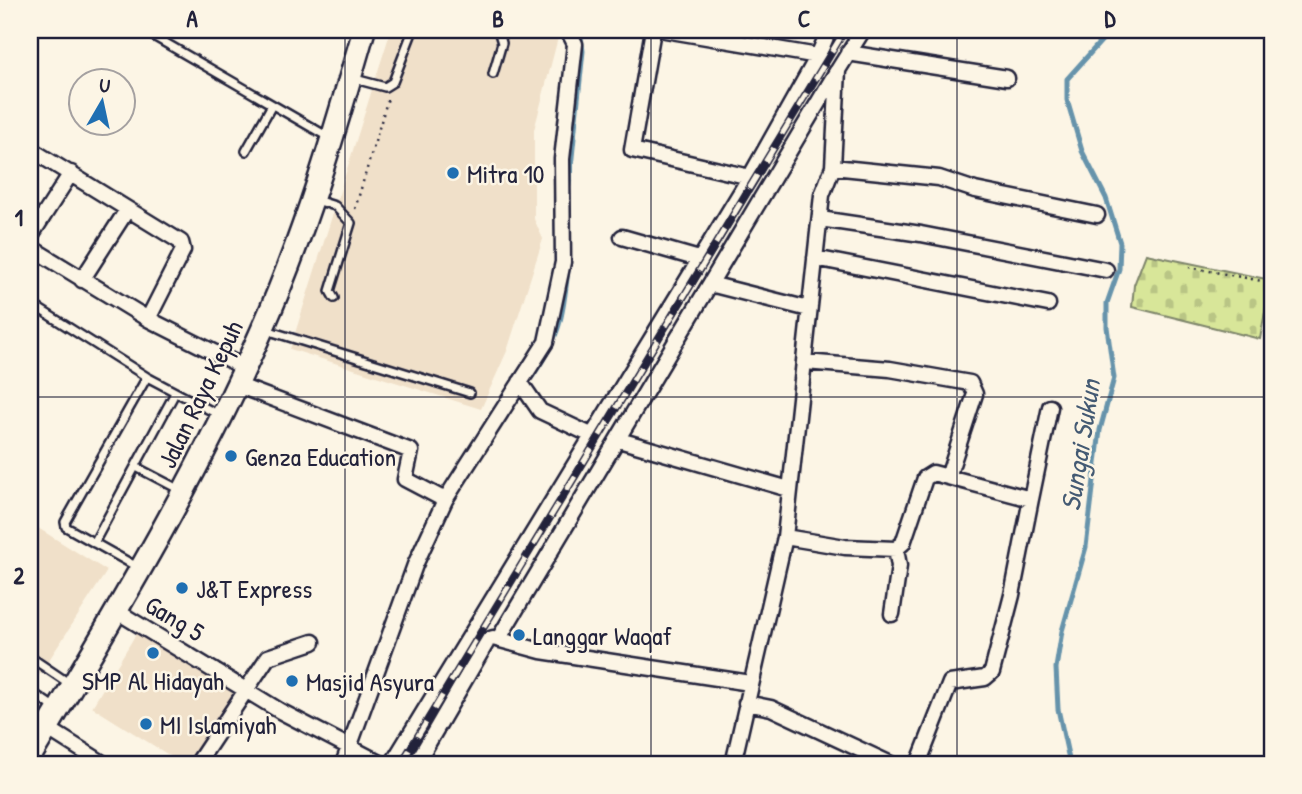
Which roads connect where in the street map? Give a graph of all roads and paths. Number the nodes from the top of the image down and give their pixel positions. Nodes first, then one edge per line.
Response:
1 (143, 30) edge
2 (413, 30) edge
3 (498, 30) edge
4 (568, 30) edge
5 (653, 30) edge
6 (665, 30) edge
7 (829, 30) edge
8 (863, 30) edge
9 (360, 34) edge
10 (848, 53) junction
11 (818, 57) junction
12 (838, 70) junction
13 (494, 74) dead end
14 (351, 78) junction
15 (1007, 78) dead end
16 (393, 82) junction
17 (272, 105) junction
18 (333, 139) junction
19 (30, 149) edge
20 (246, 151) dead end
21 (833, 167) junction
22 (71, 173) junction
23 (750, 177) junction
24 (313, 199) junction
25 (127, 210) junction
26 (1097, 215) dead end
27 (820, 219) junction
28 (351, 223) junction
29 (30, 236) edge
30 (622, 237) dead end
31 (30, 247) edge
32 (815, 258) junction
33 (699, 259) junction
34 (1189, 267) dead end
35 (1106, 270) dead end
36 (82, 280) junction
37 (1272, 283) edge
38 (710, 284) junction
39 (334, 298) dead end
40 (30, 303) edge
41 (1048, 304) dead end
42 (809, 309) junction
43 (148, 319) junction
44 (263, 329) junction
45 (805, 362) junction
46 (241, 376) junction
47 (147, 377) junction
48 (523, 387) junction
49 (175, 393) junction
50 (470, 393) dead end
51 (1050, 407) dead end
52 (222, 417) junction
53 (591, 435) junction
54 (618, 440) junction
55 (136, 467) junction
56 (948, 477) junction
57 (789, 489) junction
58 (183, 492) junction
59 (444, 499) junction
60 (1031, 499) junction
61 (785, 537) junction
62 (94, 543) junction
63 (896, 549) junction
64 (143, 570) junction
65 (118, 612) junction
66 (892, 614) dead end
67 (499, 638) junction
68 (313, 642) dead end
69 (30, 657) edge
70 (750, 684) junction
71 (74, 686) junction
72 (245, 689) junction
73 (30, 691) edge
74 (746, 703) junction
75 (47, 726) junction
76 (353, 751) junction
77 (30, 757) edge
78 (203, 762) edge
79 (104, 764) edge
80 (343, 764) edge
81 (382, 764) edge
82 (392, 764) edge
83 (416, 764) edge
84 (733, 764) edge
85 (891, 764) edge
86 (918, 764) edge

1 - 17 lane
2 - 16 lane
3 - 13 lane
4 - 48 street
5 - 23 street
6 - 11 street
7 - 11 street
8 - 10 street
9 - 14 main road, Jalan Raya Kepuh
10 - 12 street
10 - 15 street
11 - 23 street
12 - 21 street
12 - 38 street
14 - 16 lane
14 - 18 main road, Jalan Raya Kepuh
16 - 28 path
17 - 18 lane
17 - 20 lane
18 - 24 main road, Jalan Raya Kepuh
19 - 22 street
21 - 26 street
21 - 27 street
22 - 25 street
22 - 29 street
23 - 33 street
24 - 28 lane
24 - 44 main road, Jalan Raya Kepuh
25 - 36 street
25 - 43 street
27 - 32 street
27 - 35 street
28 - 39 lane
30 - 33 street
31 - 36 street
32 - 41 street
32 - 42 street
33 - 53 street
34 - 37 path
36 - 43 street
38 - 42 street
38 - 54 street
40 - 47 lane
42 - 45 street
43 - 46 street
44 - 46 main road, Jalan Raya Kepuh
44 - 50 lane
45 - 56 street
45 - 57 street
46 - 52 main road, Jalan Raya Kepuh
46 - 59 street
47 - 49 lane
47 - 62 lane
48 - 53 street
48 - 59 street
49 - 52 lane
49 - 55 lane
51 - 60 street
52 - 58 main road, Jalan Raya Kepuh
53 - 82 street
54 - 57 street
54 - 67 street
55 - 58 lane
55 - 62 lane
56 - 60 street
56 - 63 street
57 - 61 street
58 - 64 main road, Jalan Raya Kepuh
59 - 76 street
60 - 86 street
61 - 63 street
61 - 70 street
62 - 64 lane
63 - 66 street
64 - 65 main road, Jalan Raya Kepuh
65 - 71 main road, Jalan Raya Kepuh
65 - 72 street, Gang 5
67 - 70 street
67 - 83 street
68 - 72 street
69 - 71 lane
70 - 74 street
71 - 75 main road, Jalan Raya Kepuh
72 - 76 street, Gang 5
72 - 78 street
73 - 75 lane
74 - 84 street
74 - 85 street
75 - 77 main road, Jalan Raya Kepuh
75 - 79 street
76 - 80 street
76 - 81 street, Gang 5

